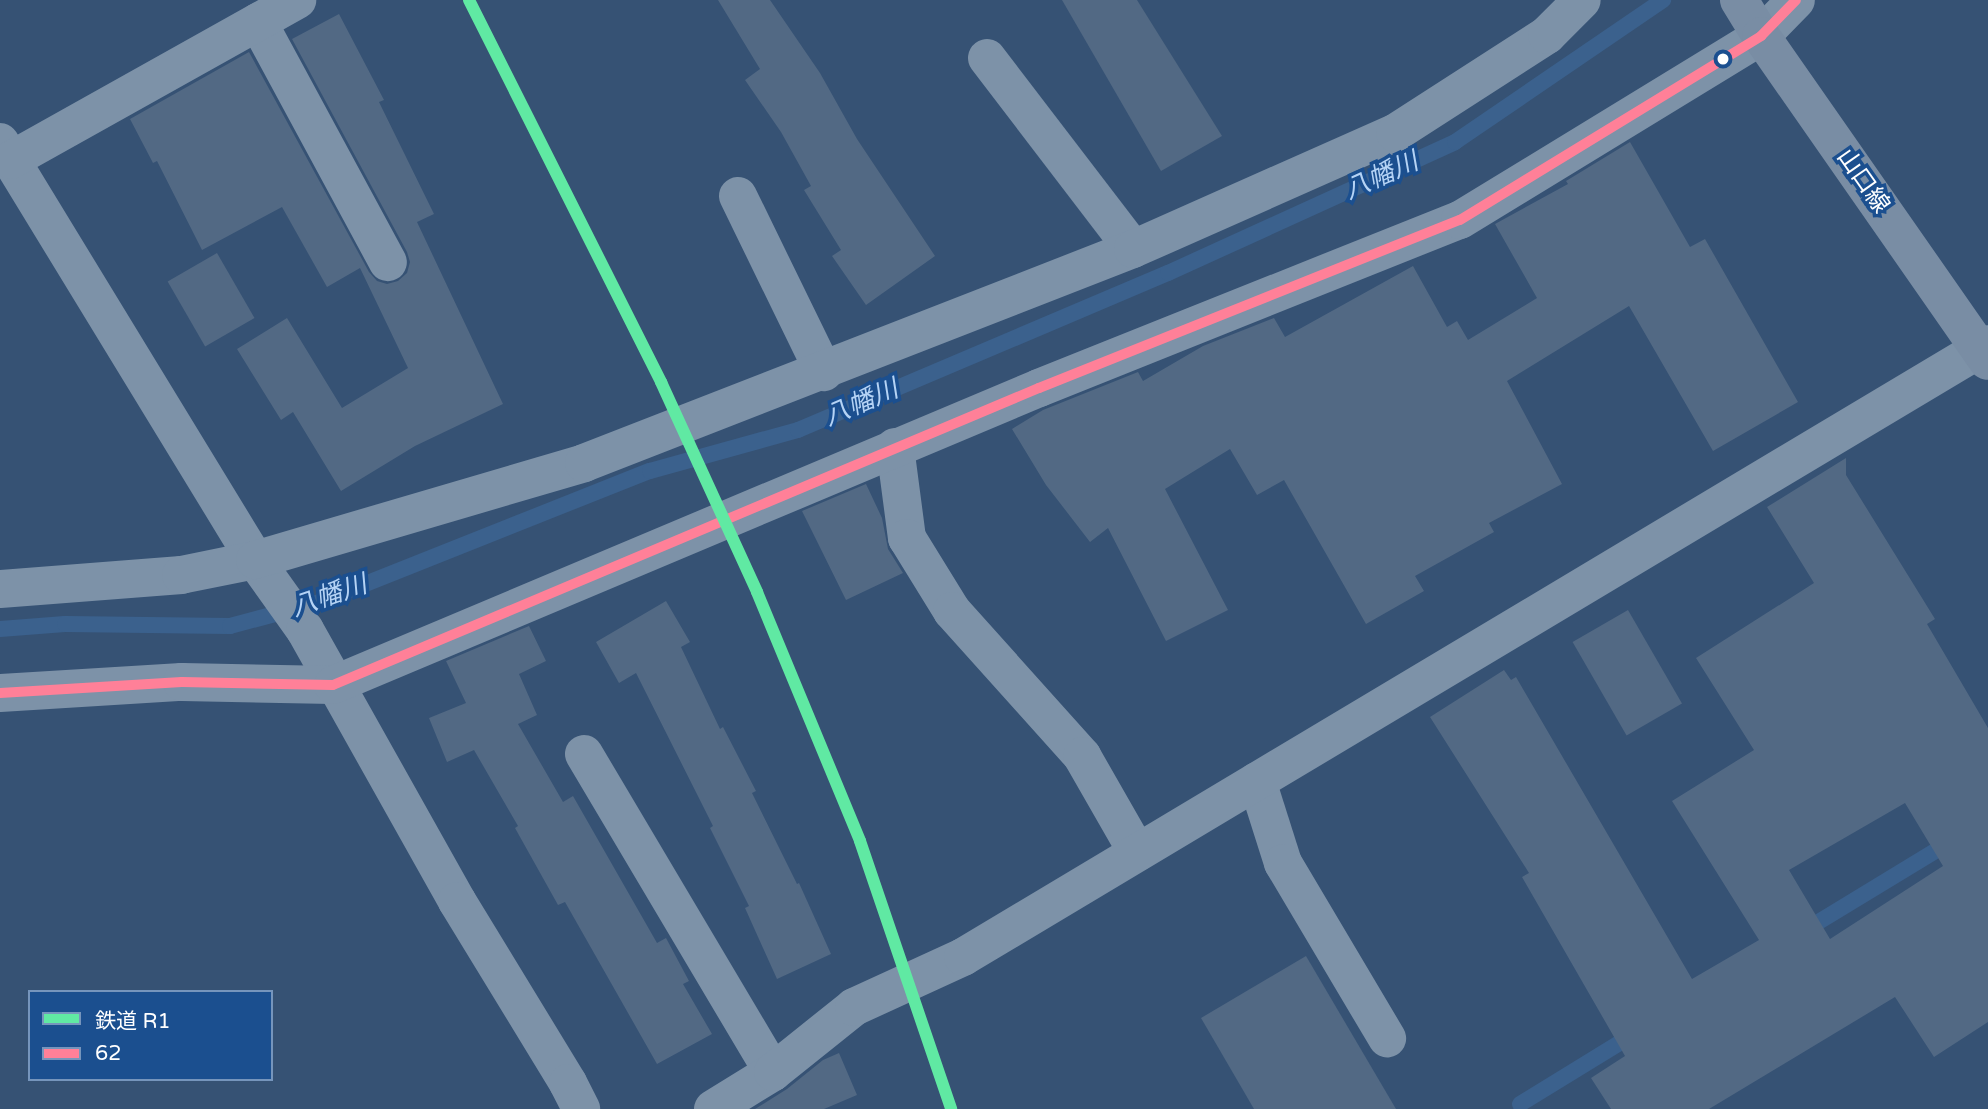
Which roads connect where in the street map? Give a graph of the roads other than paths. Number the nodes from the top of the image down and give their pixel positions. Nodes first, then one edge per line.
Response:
1 (297, 0) edge
2 (1582, 0) edge
3 (1796, 0) edge
4 (1740, 1) edge
5 (258, 22) junction
6 (1761, 36) junction
7 (988, 58) dead end
8 (6, 151) edge
9 (738, 195) dead end
10 (1133, 249) junction
11 (388, 262) dead end
12 (1985, 351) edge
13 (824, 372) junction
14 (895, 447) junction
15 (263, 571) junction
16 (0, 589) edge
17 (333, 685) junction
18 (0, 693) edge
19 (584, 754) dead end
20 (1257, 781) junction
21 (1137, 852) junction
22 (1387, 1038) dead end
23 (774, 1072) junction
24 (581, 1109) edge
25 (713, 1109) edge

1 - 5 street
2 - 10 street
3 - 6 street
4 - 6 street, 山口線
5 - 8 street
5 - 11 street
6 - 12 street, 山口線
6 - 14 street
7 - 10 street
8 - 15 street
9 - 13 street
10 - 13 street
12 - 20 street
13 - 15 street
14 - 17 street
14 - 21 street
15 - 16 street
15 - 17 street
17 - 18 street
17 - 24 street
19 - 23 street
20 - 21 street
20 - 22 street
21 - 23 street
23 - 25 street

